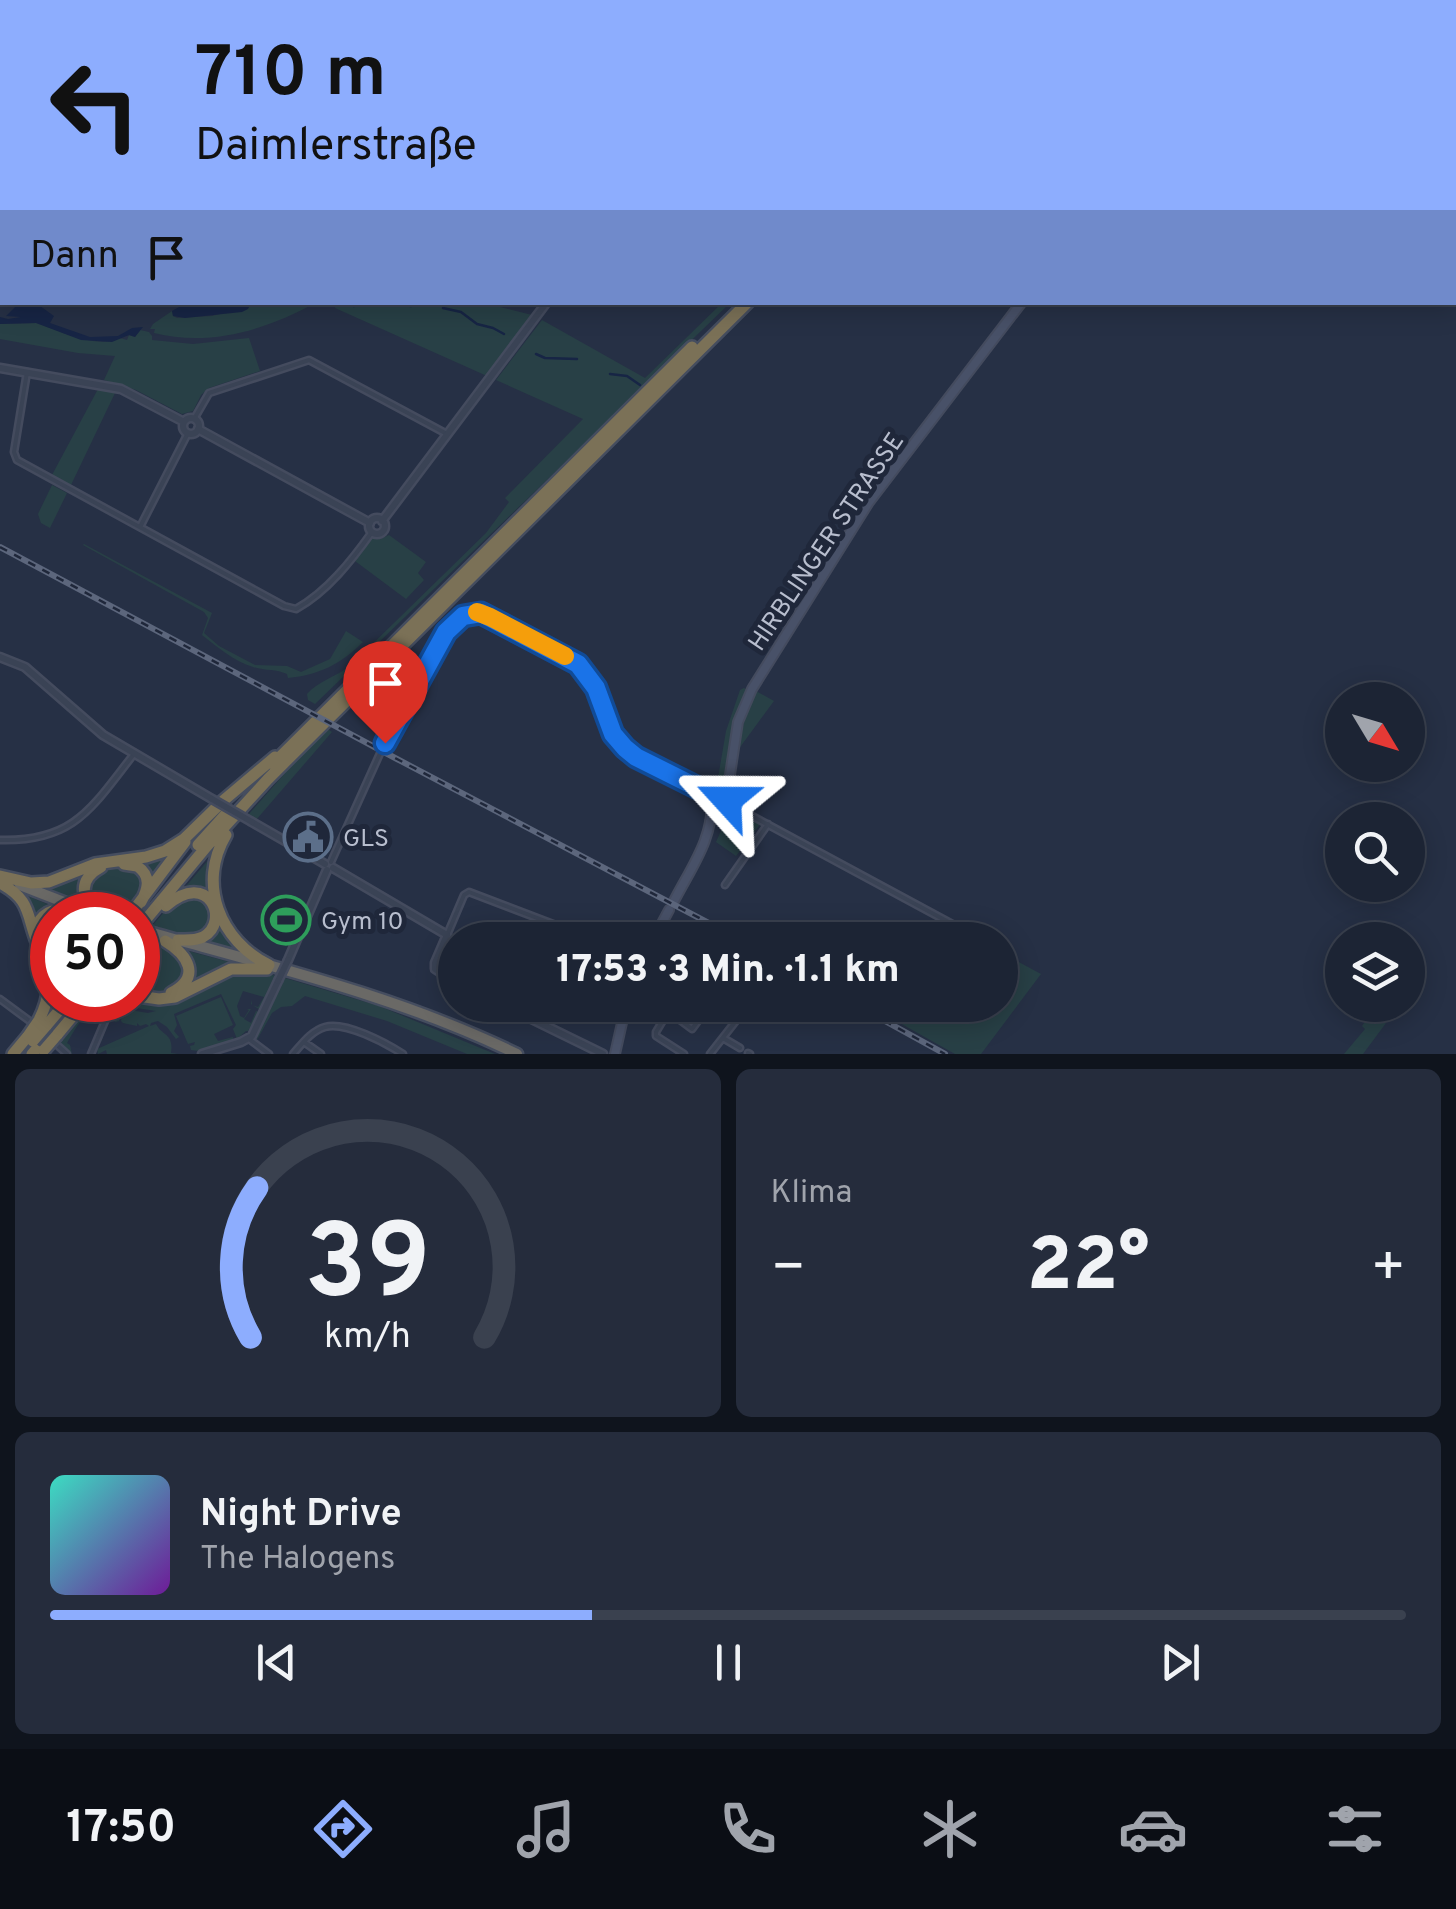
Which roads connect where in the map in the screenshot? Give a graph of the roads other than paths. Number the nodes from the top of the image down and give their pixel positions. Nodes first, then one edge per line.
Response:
1 (545, 305) edge
2 (734, 305) edge
3 (745, 305) edge
4 (1020, 305) edge
5 (0, 368) edge
6 (27, 372) junction
7 (194, 418) junction
8 (184, 422) junction
9 (198, 429) junction
10 (188, 433) junction
11 (447, 434) junction
12 (382, 521) junction
13 (370, 523) junction
14 (140, 527) junction
15 (372, 532) junction
16 (0, 657) edge
17 (316, 731) junction
18 (290, 746) junction
19 (134, 754) junction
20 (719, 798) junction
21 (768, 824) junction
22 (193, 831) junction
23 (226, 836) junction
24 (0, 840) edge
25 (329, 866) junction
26 (0, 880) edge
27 (725, 885) dead end
28 (34, 892) edge
29 (85, 892) edge
30 (144, 892) edge
31 (147, 892) edge
32 (156, 892) edge
33 (30, 893) edge
34 (674, 901) dead end
35 (160, 906) edge
36 (166, 906) junction
37 (669, 910) dead end
38 (160, 912) edge
39 (453, 922) edge
40 (548, 922) edge
41 (663, 922) edge
42 (949, 922) edge
43 (438, 930) edge
44 (160, 937) edge
45 (163, 938) junction
46 (268, 967) junction
47 (160, 994) edge
48 (0, 999) edge
49 (160, 999) edge
50 (105, 1022) edge
51 (538, 1022) edge
52 (622, 1022) edge
53 (663, 1022) edge
54 (735, 1022) edge
55 (468, 1031) junction
56 (42, 1037) edge
57 (248, 1038) junction
58 (723, 1038) junction
59 (304, 1042) junction
60 (740, 1048) dead end
61 (395, 1052) edge
62 (13, 1054) edge
63 (22, 1054) edge
64 (68, 1054) edge
65 (92, 1054) edge
66 (202, 1054) edge
67 (269, 1054) edge
68 (293, 1054) edge
69 (321, 1054) edge
70 (403, 1054) edge
71 (503, 1054) edge
72 (517, 1054) edge
73 (530, 1054) edge
74 (604, 1054) edge
75 (615, 1054) edge
76 (684, 1054) edge
77 (710, 1054) edge

1 - 11 street
2 - 18 highway
3 - 17 highway
4 - 20 main road, HIRBLINGER STRASSE
5 - 6 street
6 - 8 street
6 - 14 street
7 - 8 street
7 - 9 street
7 - 11 street
8 - 10 street
9 - 10 street
9 - 13 street
10 - 14 street
11 - 12 street
12 - 13 street
12 - 15 street
13 - 15 street
14 - 15 street
16 - 19 street
17 - 23 highway
17 - 35 highway
18 - 22 highway
18 - 32 highway
19 - 24 street
19 - 25 street, bridge
20 - 21 street
20 - 25 street
20 - 34 main road, HIRBLINGER STRASSE
21 - 27 street
21 - 42 street
22 - 26 highway
22 - 31 highway
23 - 36 highway
23 - 46 highway
25 - 43 street
25 - 57 street, bridge
26 - 28 highway
26 - 33 highway
26 - 56 highway
29 - 30 highway
36 - 38 highway
36 - 45 highway
37 - 41 main road
39 - 40 street
44 - 45 highway, bridge
45 - 46 highway
45 - 47 highway
46 - 49 highway
46 - 55 highway
46 - 71 highway
48 - 56 street
50 - 65 street
51 - 74 street
52 - 75 main road
53 - 76 street
54 - 58 street
55 - 72 highway
55 - 73 highway
56 - 62 highway
56 - 63 highway
56 - 64 street
57 - 66 street
57 - 67 street
58 - 60 street
58 - 77 street
59 - 61 street
59 - 68 street
59 - 69 street
61 - 70 street

